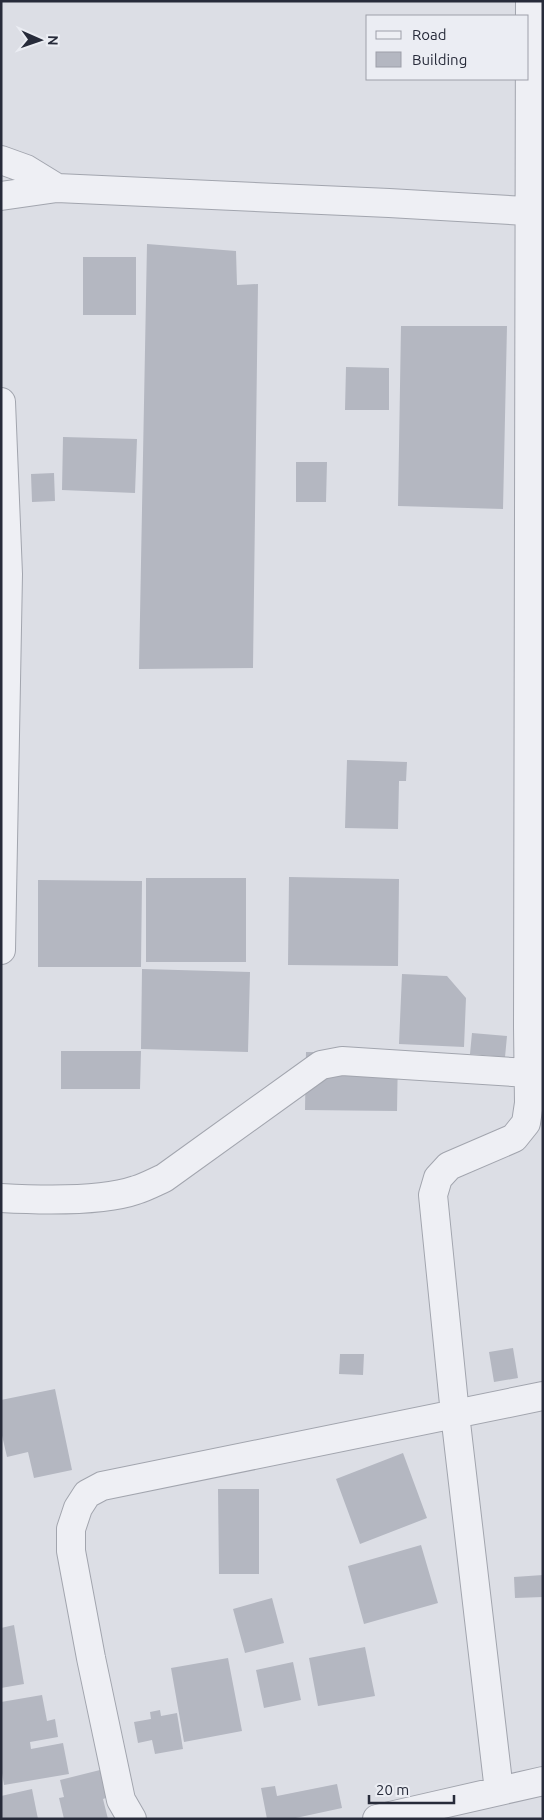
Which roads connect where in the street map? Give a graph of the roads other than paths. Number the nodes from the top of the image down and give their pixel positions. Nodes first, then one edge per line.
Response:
1 (530, 1) edge
2 (1, 160) edge
3 (57, 188) junction
4 (1, 196) edge
5 (536, 212) edge
6 (1, 402) edge
7 (535, 856) edge
8 (1, 950) edge
9 (528, 1073) junction
10 (1, 1198) edge
11 (543, 1396) edge
12 (455, 1414) junction
13 (543, 1781) edge
14 (498, 1791) junction
15 (388, 1818) edge
16 (132, 1819) edge

1 - 5 street
2 - 3 street
3 - 4 street
3 - 5 street
5 - 7 street
6 - 8 street
7 - 9 street
9 - 10 street
9 - 12 street
11 - 12 street
12 - 14 street
12 - 16 street
13 - 14 street
14 - 15 street

